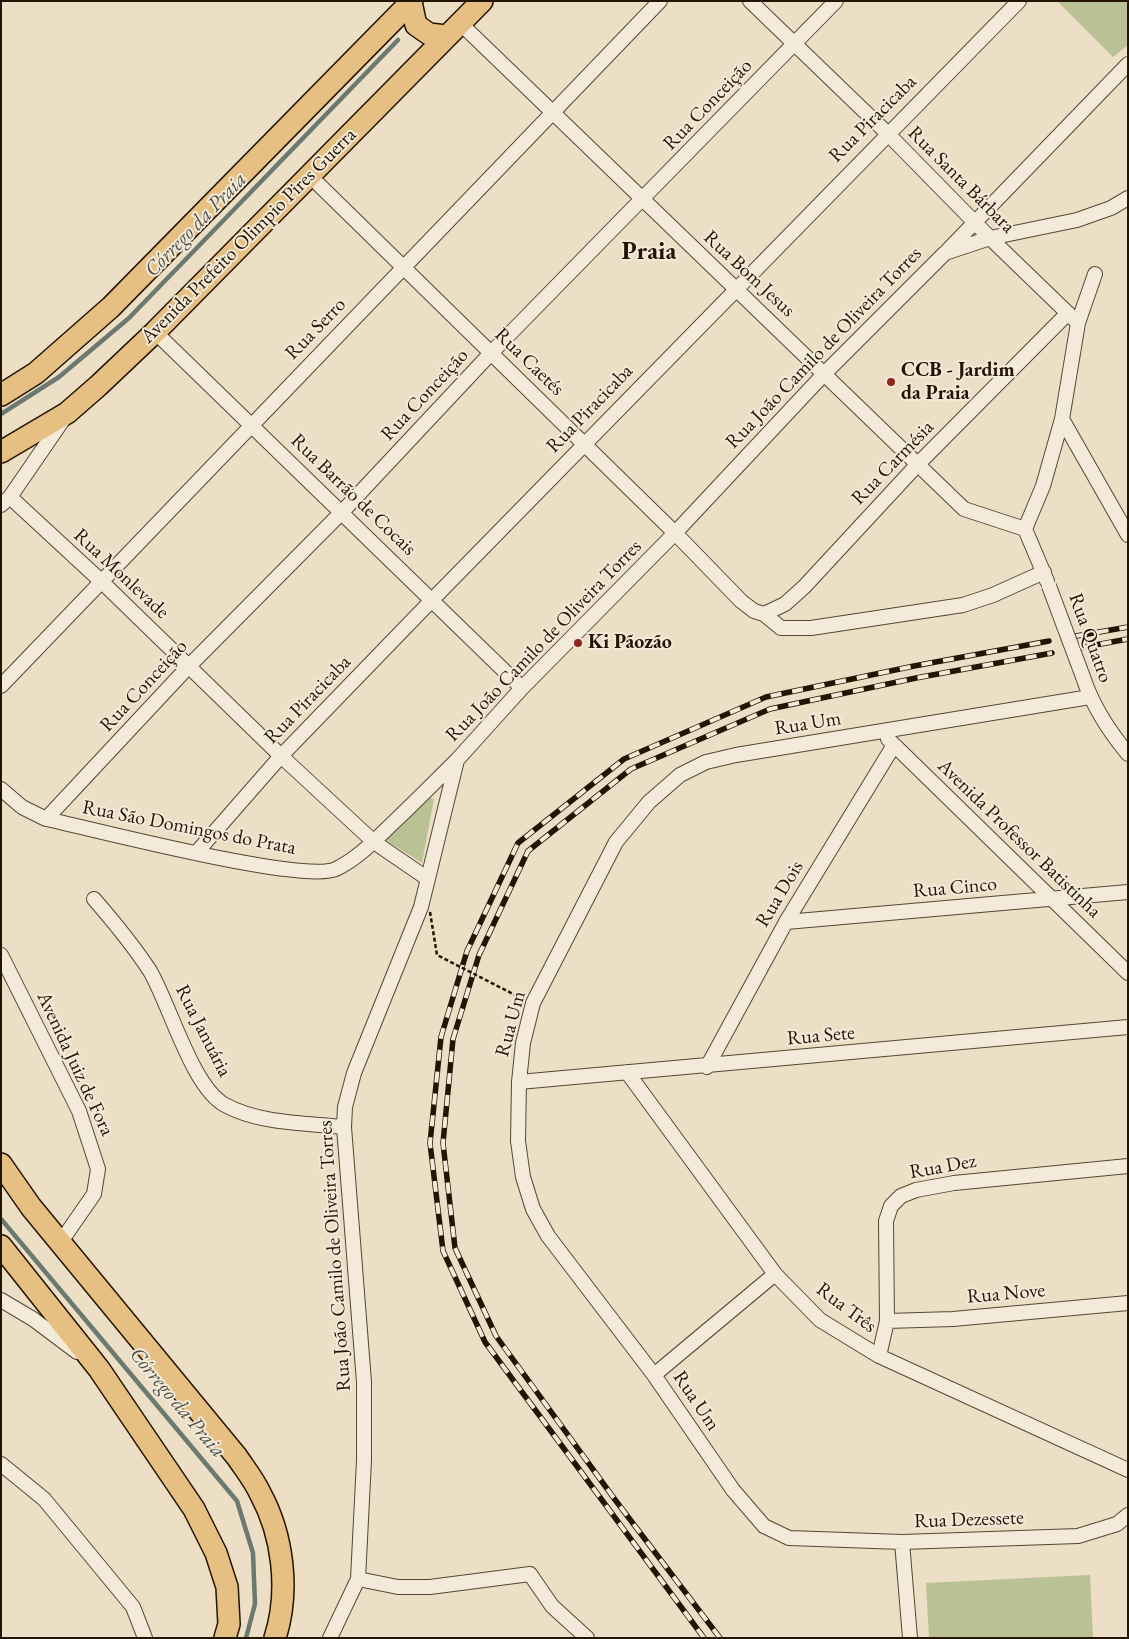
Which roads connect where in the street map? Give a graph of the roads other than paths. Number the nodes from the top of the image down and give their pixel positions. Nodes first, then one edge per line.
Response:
1 (482, 1) edge
2 (660, 1) edge
3 (750, 1) edge
4 (836, 1) edge
5 (1019, 1) edge
6 (412, 2) edge
7 (453, 29) junction
8 (794, 46) junction
9 (1128, 64) edge
10 (553, 114) junction
11 (887, 133) junction
12 (310, 176) junction
13 (1128, 198) edge
14 (643, 200) junction
15 (975, 222) junction
16 (990, 238) junction
17 (945, 253) junction
18 (404, 268) junction
19 (1095, 274) dead end
20 (736, 289) junction
21 (1068, 313) junction
22 (1078, 323) junction
23 (154, 332) junction
24 (491, 353) junction
25 (825, 373) junction
26 (1, 395) edge
27 (67, 413) junction
28 (1062, 419) junction
29 (252, 424) junction
30 (584, 444) junction
31 (1, 452) edge
32 (918, 464) junction
33 (5, 501) edge
34 (342, 512) junction
35 (1025, 529) junction
36 (675, 533) junction
37 (1128, 535) edge
38 (1044, 572) junction
39 (102, 582) junction
40 (432, 600) junction
41 (764, 614) junction
42 (189, 666) junction
43 (1, 686) edge
44 (522, 688) junction
45 (1090, 697) junction
46 (882, 733) junction
47 (894, 745) junction
48 (1128, 754) edge
49 (281, 756) junction
50 (457, 760) junction
51 (1, 789) edge
52 (46, 819) junction
53 (374, 842) junction
54 (197, 852) junction
55 (428, 879) junction
56 (1128, 892) edge
57 (94, 899) dead end
58 (1052, 900) junction
59 (786, 922) junction
60 (1, 955) edge
61 (1128, 973) edge
62 (1128, 1027) edge
63 (707, 1067) junction
64 (627, 1072) junction
65 (518, 1082) junction
66 (344, 1127) junction
67 (1, 1164) edge
68 (1128, 1166) edge
69 (60, 1243) junction
70 (1, 1246) edge
71 (775, 1274) junction
72 (1, 1300) edge
73 (1128, 1303) edge
74 (887, 1321) junction
75 (879, 1356) junction
76 (98, 1369) junction
77 (654, 1375) junction
78 (1, 1464) edge
79 (1128, 1470) edge
80 (1128, 1515) edge
81 (902, 1542) junction
82 (358, 1579) junction
83 (144, 1636) edge
84 (225, 1638) edge
85 (275, 1638) edge
86 (330, 1638) edge
87 (587, 1638) edge
88 (910, 1638) edge

1 - 7 main road, Avenida Prefeito Olimpio Pires Guerra
2 - 10 street, Rua Serro
3 - 8 street, Rua Santa Bárbara
4 - 8 street, Rua Conceição
5 - 11 street, Rua Piracicaba
6 - 7 main road
6 - 26 main road
7 - 10 street, Rua Bom Jesus
7 - 12 main road, Avenida Prefeito Olimpio Pires Guerra
8 - 11 street, Rua Santa Bárbara
8 - 14 street, Rua Conceição
9 - 15 street
10 - 14 street, Rua Bom Jesus
10 - 18 street, Rua Serro
11 - 15 street, Rua Santa Bárbara
11 - 20 street, Rua Piracicaba
12 - 18 street, Rua Caetés
12 - 23 main road, Avenida Prefeito Olimpio Pires Guerra
13 - 16 street, Rua João Camilo de Oliveira Torres
14 - 20 street, Rua Bom Jesus
14 - 24 street, Rua Conceição
15 - 16 street, Rua Santa Bárbara
15 - 17 street
16 - 17 street, Rua João Camilo de Oliveira Torres
16 - 21 street, Rua Santa Bárbara
17 - 25 street, Rua João Camilo de Oliveira Torres
18 - 24 street, Rua Caetés
18 - 29 street, Rua Serro
19 - 22 street
20 - 25 street, Rua Bom Jesus
20 - 30 street, Rua Piracicaba
21 - 22 street, Rua Santa Bárbara
21 - 32 street, Rua Carmésia
22 - 28 street
23 - 27 main road, Avenida Prefeito Olimpio Pires Guerra
23 - 29 street, Rua Barrão de Cocais
24 - 30 street, Rua Caetés
24 - 34 street, Rua Conceição
25 - 32 street, Rua Bom Jesus
25 - 36 street, Rua João Camilo de Oliveira Torres
27 - 31 main road, Avenida Prefeito Olimpio Pires Guerra
27 - 33 street
28 - 35 street
28 - 37 street
29 - 34 street, Rua Barrão de Cocais
29 - 39 street, Rua Serro
30 - 36 street, Rua Caetés
30 - 40 street, Rua Piracicaba
32 - 35 street, Rua Bom Jesus
32 - 41 street, Rua Carmésia
33 - 39 street, Rua Monlevade
34 - 40 street, Rua Barrão de Cocais
34 - 42 street, Rua Conceição
35 - 38 street, Rua Quatro
36 - 41 street, Rua Caetés
36 - 44 street, Rua João Camilo de Oliveira Torres
38 - 41 street, Rua Caetés
38 - 45 street, Rua Quatro, bridge
39 - 42 street, Rua Monlevade
39 - 43 street, Rua Serro
40 - 44 street, Rua Barrão de Cocais
40 - 49 street, Rua Piracicaba
42 - 49 street, Rua Monlevade
42 - 52 street, Rua Conceição
44 - 50 street, Rua João Camilo de Oliveira Torres
45 - 46 street, Rua Um
45 - 48 street, Rua Quatro
46 - 47 street, Avenida Professor Batistinha
46 - 65 street, Rua Um
47 - 58 street, Avenida Professor Batistinha
47 - 59 street, Rua Dois
49 - 53 street, Rua Monlevade
49 - 54 street, Rua Piracicaba
50 - 53 street, Rua São Domingos do Prata
50 - 55 street, Rua João Camilo de Oliveira Torres
51 - 52 street, Rua São Domingos do Prata
52 - 54 street, Rua São Domingos do Prata
53 - 54 street, Rua São Domingos do Prata
53 - 55 street, Rua Monlevade
55 - 66 street, Rua João Camilo de Oliveira Torres
56 - 58 street, Rua Cinco
57 - 66 street, Rua Januária
58 - 59 street, Rua Cinco
58 - 61 street, Avenida Professor Batistinha
59 - 63 street, Rua Dois
60 - 69 street, Avenida Juiz de Fora
62 - 63 street, Rua Sete
63 - 64 street, Rua Sete
64 - 65 street, Rua Sete
64 - 71 street, Rua Três
65 - 77 street, Rua Um
66 - 82 street, Rua João Camilo de Oliveira Torres
67 - 69 main road
68 - 74 street, Rua Dez
69 - 85 main road
70 - 76 main road
71 - 75 street, Rua Três
71 - 77 street
72 - 76 street
73 - 74 street, Rua Nove
74 - 75 street, Rua Dez
75 - 79 street, Rua Três
76 - 84 main road
77 - 81 street, Rua Um
78 - 83 street
80 - 81 street, Rua Dezessete
81 - 88 street, Rua Dezessete
82 - 86 street, Rua João Camilo de Oliveira Torres
82 - 87 street

